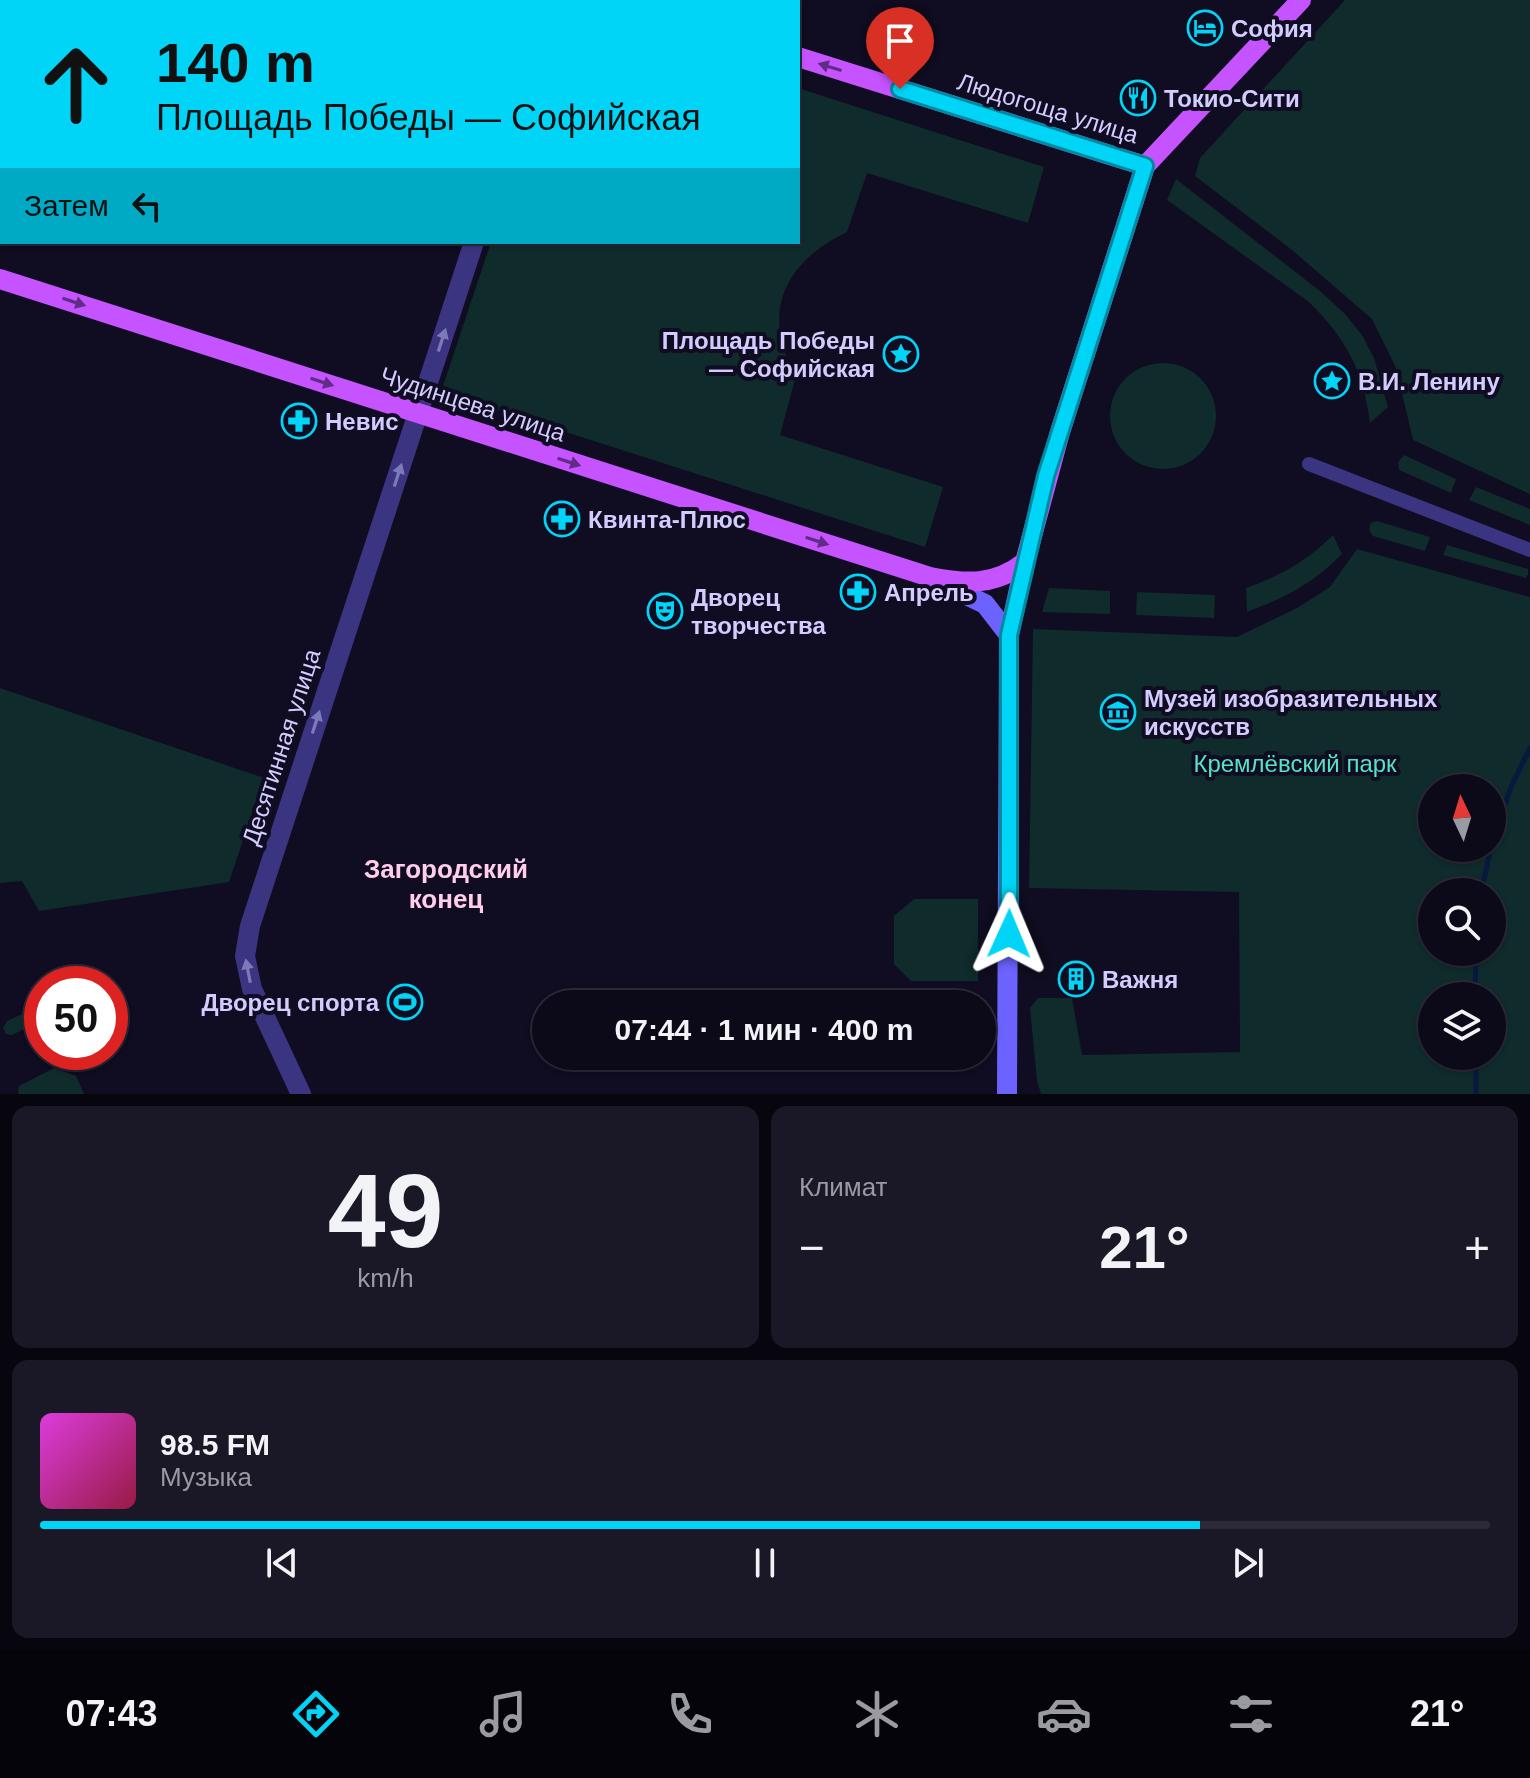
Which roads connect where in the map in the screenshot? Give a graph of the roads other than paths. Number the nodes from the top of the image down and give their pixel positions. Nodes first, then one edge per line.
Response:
1 (1301, 0) edge
2 (800, 58) edge
3 (1145, 166) junction
4 (473, 244) edge
5 (0, 279) edge
6 (418, 414) junction
7 (1309, 464) dead end
8 (1530, 550) edge
9 (1025, 562) junction
10 (930, 577) junction
11 (1009, 635) junction
12 (1008, 1050) junction
13 (301, 1094) edge
14 (1007, 1094) edge
15 (1018, 1094) edge

1 - 3 main road
3 -> 2 main road, Людогоща улица
3 - 9 main road
6 -> 4 street, Десятинная улица
5 -> 6 main road, Чудинцева улица
6 -> 10 main road, Чудинцева улица
13 -> 6 street, Десятинная улица
7 - 8 street
9 - 10 main road, Чудинцева улица
9 - 11 main road
10 - 11 main road, Чудинцева улица
11 - 12 main road
12 - 14 main road
12 - 15 main road

